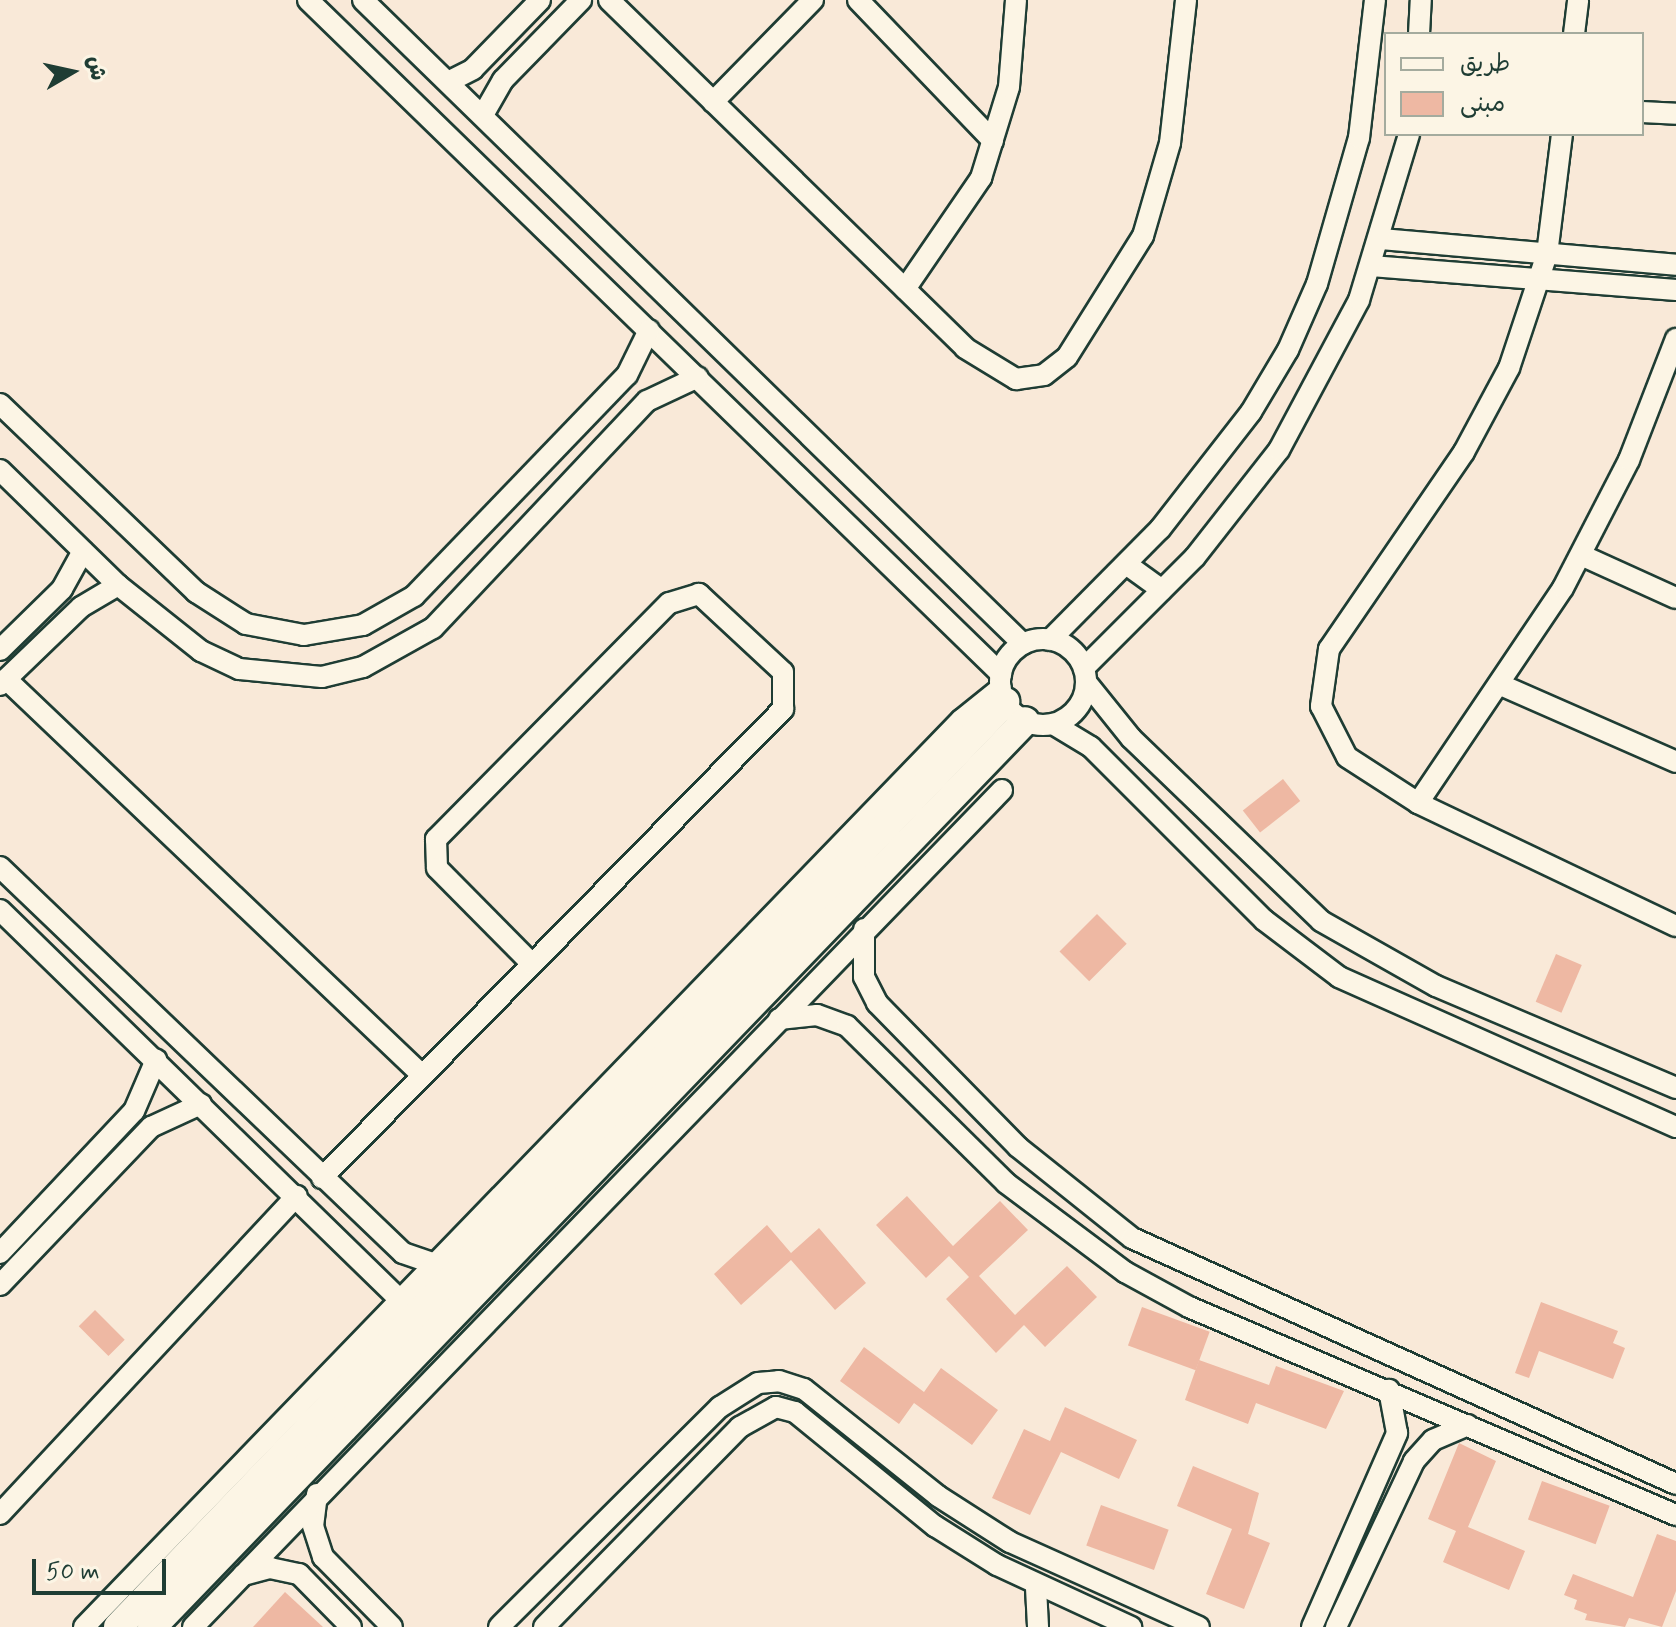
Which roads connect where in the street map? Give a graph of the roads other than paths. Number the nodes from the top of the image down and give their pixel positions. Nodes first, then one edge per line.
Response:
1 (308, 0) edge
2 (363, 0) edge
3 (540, 0) edge
4 (581, 0) edge
5 (609, 0) edge
6 (813, 0) edge
7 (858, 0) edge
8 (1016, 0) edge
9 (1186, 0) edge
10 (1375, 0) edge
11 (1421, 0) edge
12 (1578, 0) edge
13 (1419, 32) edge
14 (1574, 32) edge
15 (448, 82) junction
16 (713, 102) junction
17 (1644, 112) edge
18 (1676, 114) edge
19 (483, 115) junction
20 (1408, 136) edge
21 (1562, 136) edge
22 (993, 141) junction
23 (1381, 239) junction
24 (1547, 254) junction
25 (1676, 265) edge
26 (1371, 266) junction
27 (1540, 280) junction
28 (905, 289) junction
29 (1676, 290) edge
30 (649, 330) junction
31 (1676, 339) edge
32 (698, 377) junction
33 (603, 398) junction
34 (0, 404) edge
35 (780, 406) junction
36 (626, 420) junction
37 (755, 432) junction
38 (0, 470) edge
39 (83, 551) junction
40 (1581, 555) junction
41 (1126, 564) junction
42 (118, 585) junction
43 (1162, 590) junction
44 (1676, 598) edge
45 (1050, 640) junction
46 (1023, 644) junction
47 (0, 650) edge
48 (1085, 675) junction
49 (3, 682) edge
50 (1501, 685) junction
51 (1017, 702) junction
52 (1676, 762) edge
53 (1002, 790) dead end
54 (1418, 803) junction
55 (0, 867) edge
56 (0, 910) edge
57 (1676, 926) edge
58 (864, 929) junction
59 (532, 964) junction
60 (779, 1019) junction
61 (903, 1033) junction
62 (879, 1055) junction
63 (156, 1060) junction
64 (422, 1075) junction
65 (1676, 1088) edge
66 (201, 1104) junction
67 (1676, 1127) edge
68 (322, 1178) junction
69 (297, 1196) junction
70 (468, 1247) junction
71 (0, 1253) edge
72 (435, 1264) junction
73 (0, 1285) edge
74 (400, 1300) junction
75 (1389, 1390) junction
76 (1468, 1425) junction
77 (1388, 1452) junction
78 (1412, 1466) junction
79 (1676, 1484) edge
80 (317, 1494) junction
81 (0, 1514) edge
82 (1676, 1515) edge
83 (336, 1573) junction
84 (239, 1577) junction
85 (1036, 1588) junction
86 (316, 1592) junction
87 (1109, 1618) junction
88 (84, 1627) edge
89 (118, 1627) edge
90 (152, 1627) edge
91 (193, 1627) edge
92 (351, 1627) edge
93 (392, 1627) edge
94 (499, 1627) edge
95 (544, 1627) edge
96 (1038, 1627) edge
97 (1087, 1627) edge
98 (1131, 1627) edge
99 (1199, 1627) edge
100 (1312, 1627) edge
101 (1336, 1627) edge

1 - 30 street
2 - 15 street
3 - 15 street
4 - 19 street
5 - 16 street
6 - 16 street
7 - 22 street
8 - 22 street
9 - 28 street
10 - 41 street
11 - 13 street
12 - 14 street
15 - 19 street
16 - 28 street
17 - 18 street
19 - 35 street
20 - 23 street
21 - 24 street
22 - 28 street
23 - 24 street
23 - 26 street
24 - 25 street
24 - 27 street
26 - 27 street
26 - 43 street
27 - 29 street
27 - 54 street
30 - 32 street
30 - 33 street
31 - 40 street
32 - 36 street
32 - 37 street
33 - 34 street
33 - 36 street
35 - 37 street
35 - 46 street
36 - 42 street
37 - 51 street
38 - 39 street
39 - 42 street
39 - 47 street
40 - 44 street
40 - 50 street
41 - 43 street
41 - 45 street
42 - 49 street
43 - 48 street
45 - 46 street
45 - 48 street
46 - 51 street
48 - 51 street
48 - 65 street
49 - 64 street
50 - 52 street
50 - 54 street
51 - 67 street
51 - 70 street
51 - 90 street
53 - 58 street
54 - 57 street
55 - 68 street
56 - 63 street
58 - 60 street
58 - 61 street
59 - 59 street
59 - 64 street
60 - 62 street
60 - 80 street
61 - 62 street
61 - 79 street
62 - 75 street
63 - 66 street
63 - 71 street
64 - 68 street
66 - 69 street
66 - 73 street
68 - 72 street
69 - 74 street
69 - 81 street
70 - 72 street
70 - 89 street
72 - 74 street
74 - 88 street
75 - 76 street
75 - 77 street
76 - 78 street
76 - 82 street
77 - 78 street
77 - 100 street
78 - 101 street
80 - 83 street
80 - 84 street
83 - 86 street
83 - 93 street
84 - 86 street
84 - 91 street
85 - 87 street
85 - 95 street
85 - 96 street
86 - 92 street
87 - 97 street
87 - 98 street
94 - 99 street

